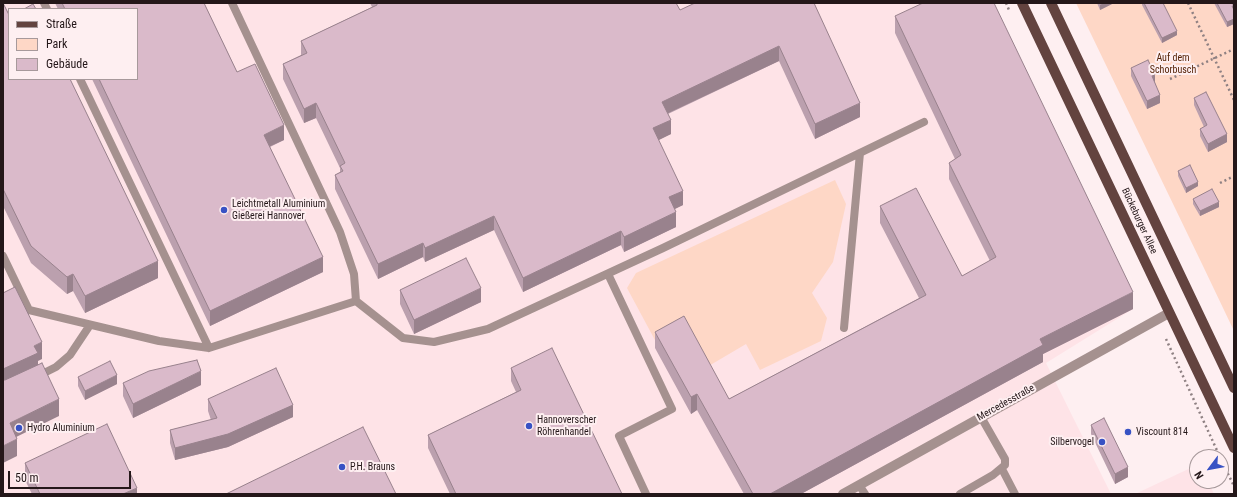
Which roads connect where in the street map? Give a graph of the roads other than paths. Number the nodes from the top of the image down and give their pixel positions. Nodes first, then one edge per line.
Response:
1 (232, 3) edge
2 (1022, 3) edge
3 (1052, 3) edge
4 (80, 80) edge
5 (924, 122) dead end
6 (860, 153) junction
7 (3, 256) edge
8 (608, 274) junction
9 (356, 301) junction
10 (1169, 312) junction
11 (90, 324) junction
12 (844, 328) dead end
13 (209, 348) junction
14 (29, 380) edge
15 (1234, 388) edge
16 (981, 417) junction
17 (1234, 448) edge
18 (1002, 469) junction
19 (859, 485) junction
20 (646, 494) edge
21 (843, 494) edge
22 (865, 494) edge
23 (960, 494) edge
24 (1015, 494) edge

1 - 9 lane
2 - 10 main road, Bückeburger Allee
3 - 15 main road, Bückeburger Allee
4 - 13 lane
5 - 6 lane
6 - 8 lane
6 - 12 lane
7 - 11 lane
8 - 9 lane
8 - 20 lane
9 - 13 lane
10 - 16 street, Mercedesstraße
10 - 17 main road, Bückeburger Allee
11 - 13 lane
11 - 14 lane
16 - 18 lane
16 - 19 street, Mercedesstraße
18 - 23 lane
18 - 24 lane
19 - 21 street, Mercedesstraße
19 - 22 lane

